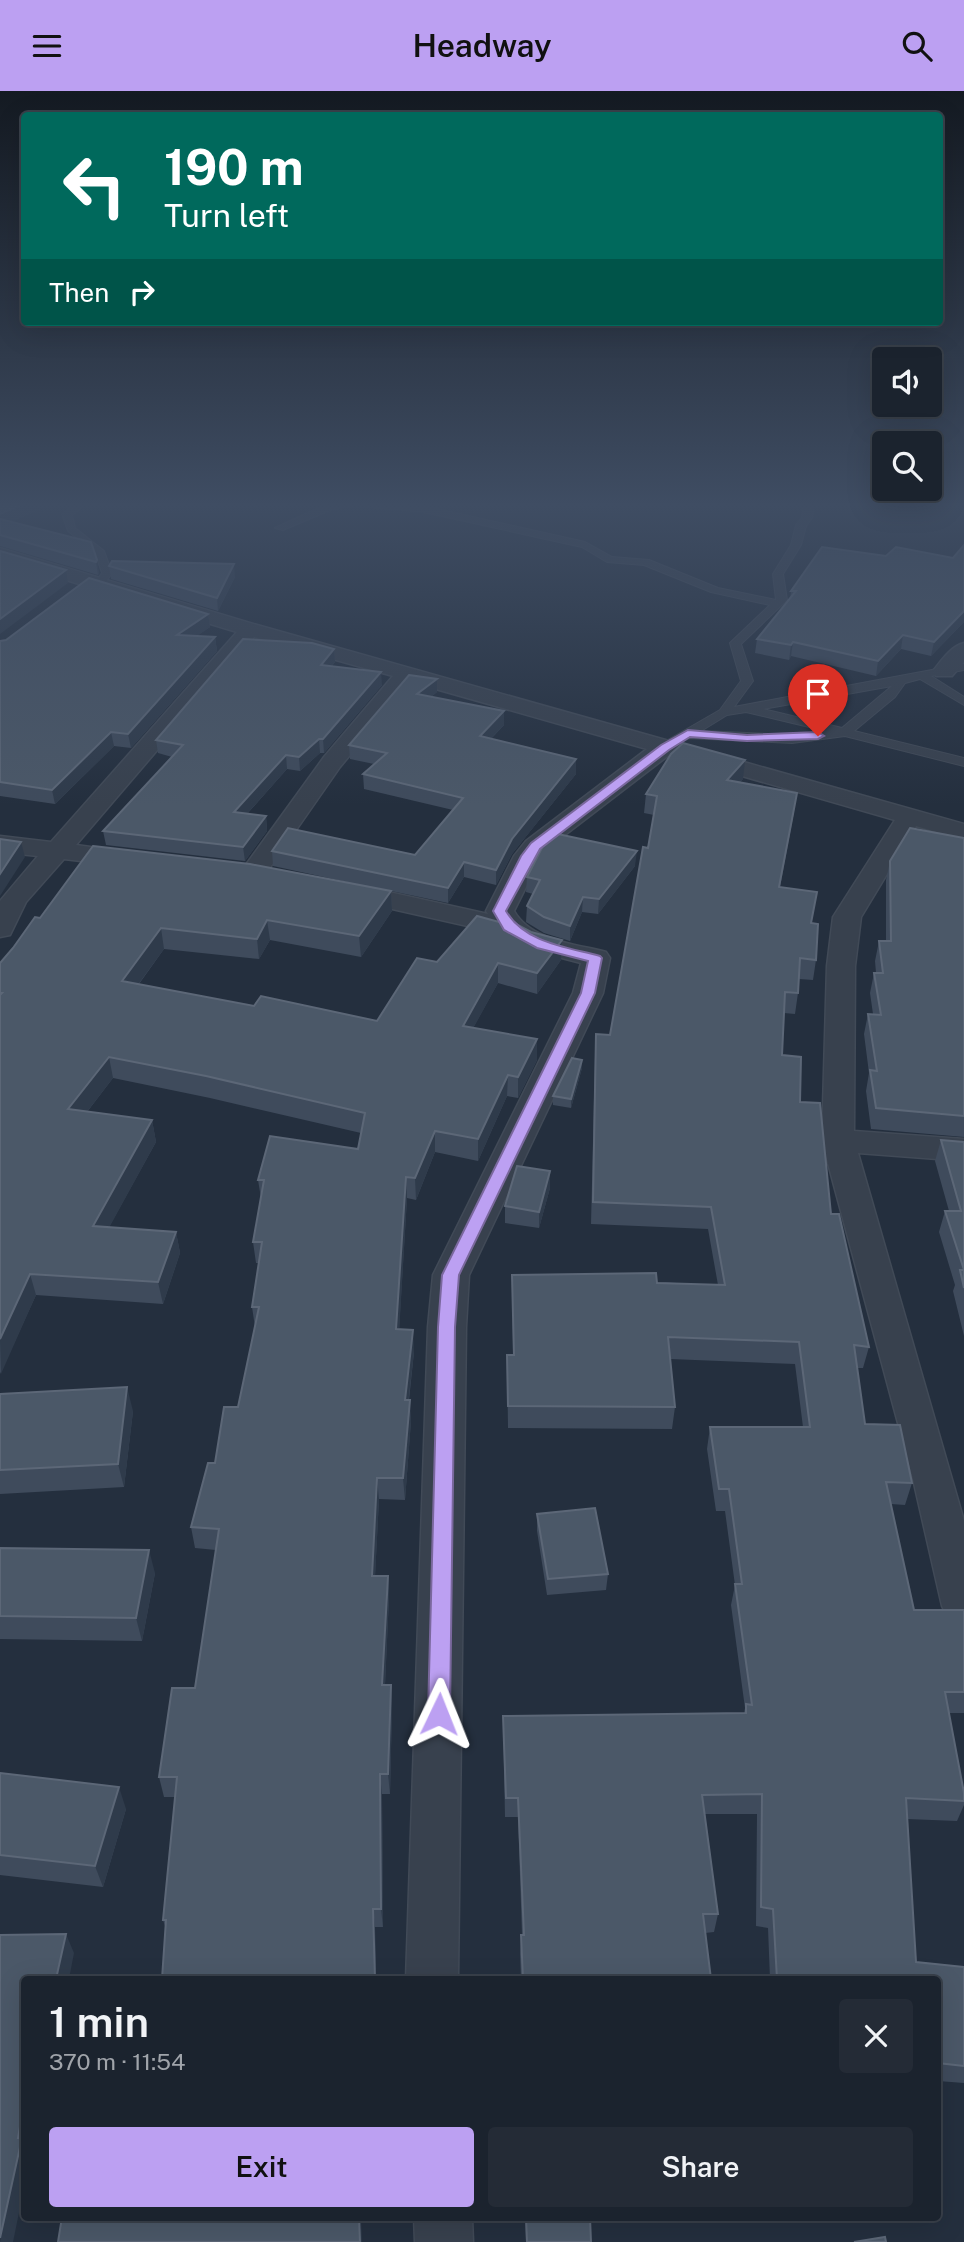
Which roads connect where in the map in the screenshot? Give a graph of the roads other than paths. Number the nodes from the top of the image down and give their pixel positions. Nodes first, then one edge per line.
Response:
1 (169, 604) edge
2 (778, 604) edge
3 (250, 628) junction
4 (964, 649) edge
5 (954, 669) edge
6 (407, 674) junction
7 (921, 675) junction
8 (901, 681) junction
9 (964, 702) edge
10 (742, 708) junction
11 (724, 712) junction
12 (844, 733) junction
13 (677, 741) junction
14 (964, 762) edge
15 (909, 817) junction
16 (964, 832) edge
17 (0, 844) edge
18 (57, 851) junction
19 (162, 862) edge
20 (253, 873) edge
21 (318, 885) edge
22 (509, 927) junction
23 (0, 929) edge
24 (838, 1141) junction
25 (964, 1150) edge
26 (964, 1606) edge
27 (432, 1976) edge
28 (443, 2221) edge
29 (444, 2242) edge

1 - 3 street
2 - 11 lane
3 - 6 street
3 - 18 street
4 - 5 street
5 - 7 lane
6 - 13 street
6 - 20 street
7 - 8 lane
7 - 9 lane
8 - 10 lane
8 - 12 lane
10 - 11 lane
10 - 12 lane
11 - 13 lane
12 - 13 lane
12 - 14 lane
13 - 15 street
13 - 22 street
15 - 16 street
15 - 24 street
17 - 18 street
18 - 19 street
18 - 23 street
21 - 22 street
22 - 27 street
24 - 25 street
24 - 26 street
28 - 29 street

